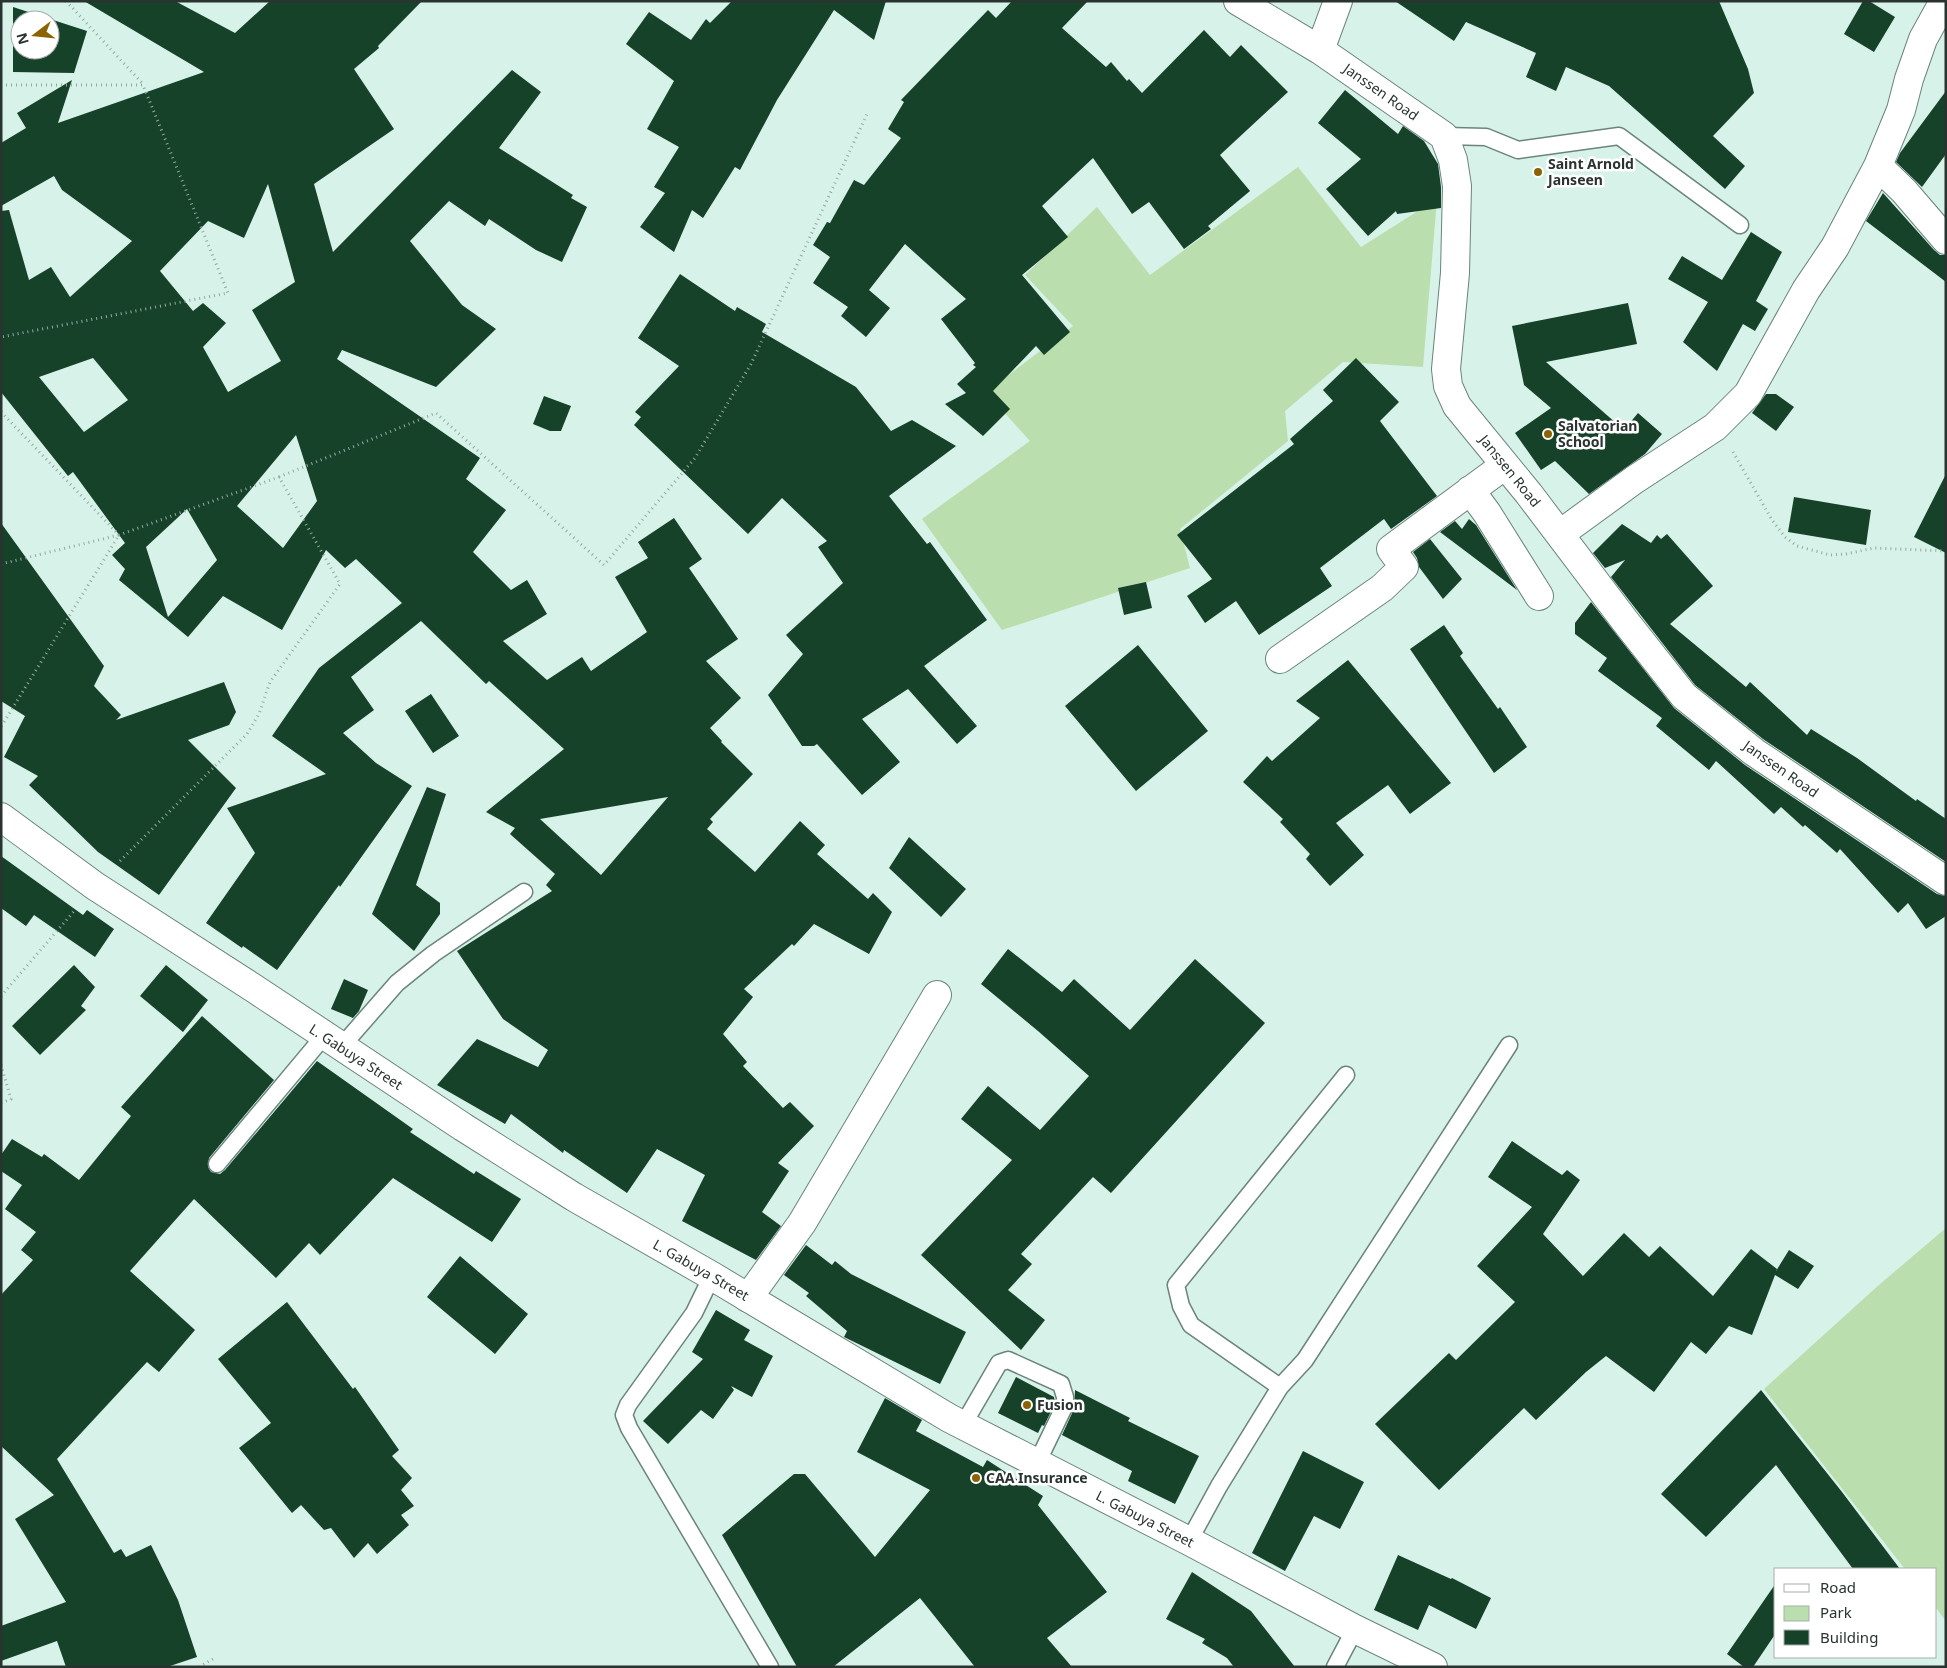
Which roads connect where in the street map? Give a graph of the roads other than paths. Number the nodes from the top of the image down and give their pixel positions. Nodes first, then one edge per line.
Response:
1 (1238, 1) edge
2 (1338, 1) edge
3 (1944, 1) edge
4 (1320, 50) junction
5 (1444, 136) junction
6 (1878, 166) junction
7 (1740, 224) dead end
8 (1946, 240) edge
9 (1505, 466) junction
10 (1470, 490) junction
11 (1560, 534) junction
12 (1539, 596) dead end
13 (1280, 659) dead end
14 (1, 817) edge
15 (1946, 881) edge
16 (524, 892) dead end
17 (937, 995) dead end
18 (333, 1041) junction
19 (1509, 1045) dead end
20 (1346, 1075) dead end
21 (218, 1164) dead end
22 (712, 1276) junction
23 (748, 1298) junction
24 (1280, 1387) junction
25 (964, 1425) junction
26 (1037, 1463) junction
27 (1189, 1541) junction
28 (1355, 1629) junction
29 (770, 1667) edge
30 (1336, 1667) edge
31 (1433, 1667) edge

1 - 4 street, Janssen Road
2 - 4 street
3 - 6 street
4 - 5 street, Janssen Road
5 - 7 lane
5 - 9 street, Janssen Road
6 - 8 street
6 - 11 street
9 - 10 street
9 - 11 street, Janssen Road
10 - 12 street
10 - 13 street
11 - 15 street, Janssen Road
14 - 18 street, L. Gabuya Street
16 - 18 lane
17 - 23 street
18 - 21 lane
18 - 22 street, L. Gabuya Street
19 - 24 lane
20 - 24 lane
22 - 23 street, L. Gabuya Street
22 - 29 lane
23 - 25 street, L. Gabuya Street
24 - 27 lane
25 - 26 street, L. Gabuya Street
25 - 26 lane
26 - 27 street, L. Gabuya Street
27 - 28 street, L. Gabuya Street
28 - 30 lane
28 - 31 street, L. Gabuya Street

